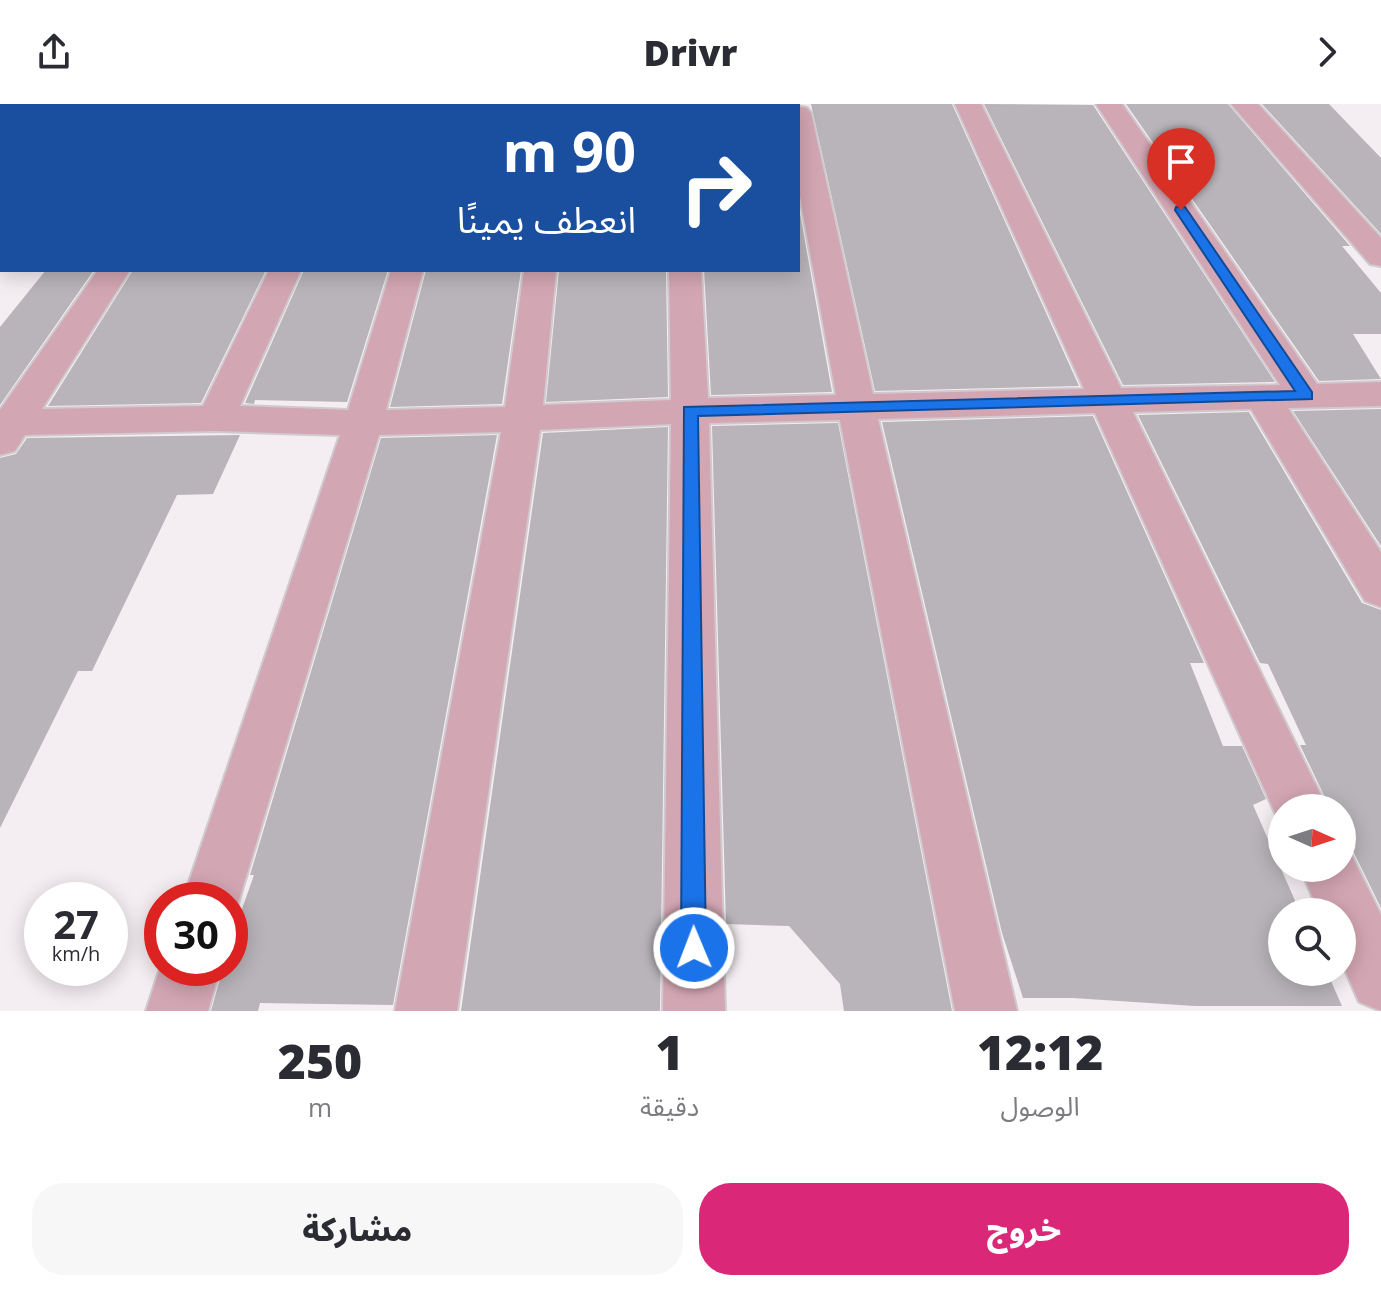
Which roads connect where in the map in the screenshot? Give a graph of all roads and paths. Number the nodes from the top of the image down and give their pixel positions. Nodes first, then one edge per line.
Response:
1 (968, 104) edge
2 (1109, 104) edge
3 (1244, 104) edge
4 (800, 123) edge
5 (1381, 257) edge
6 (113, 272) edge
7 (284, 272) edge
8 (406, 272) edge
9 (540, 272) edge
10 (685, 272) edge
11 (1381, 394) edge
12 (1261, 395) junction
13 (1306, 395) junction
14 (1110, 402) junction
15 (857, 408) junction
16 (690, 411) junction
17 (216, 418) junction
18 (523, 418) junction
19 (363, 423) junction
20 (5, 430) edge
21 (1381, 589) edge
22 (1293, 794) edge
23 (218, 882) edge
24 (1335, 882) edge
25 (1381, 980) edge
26 (185, 986) edge
27 (177, 1011) edge
28 (426, 1011) edge
29 (694, 1011) edge
30 (986, 1011) edge

1 - 14 street
2 - 13 street
3 - 5 street
4 - 15 street
6 - 20 street
7 - 17 street
8 - 19 street
9 - 18 street
10 - 16 street
11 - 13 street
12 - 13 street
12 - 14 street
12 - 21 street
14 - 15 street
14 - 22 street
15 - 16 street
15 - 30 street
16 - 18 street
16 - 29 street
17 - 19 street
17 - 20 street
18 - 19 street
18 - 28 street
19 - 23 street
24 - 25 street
26 - 27 street

